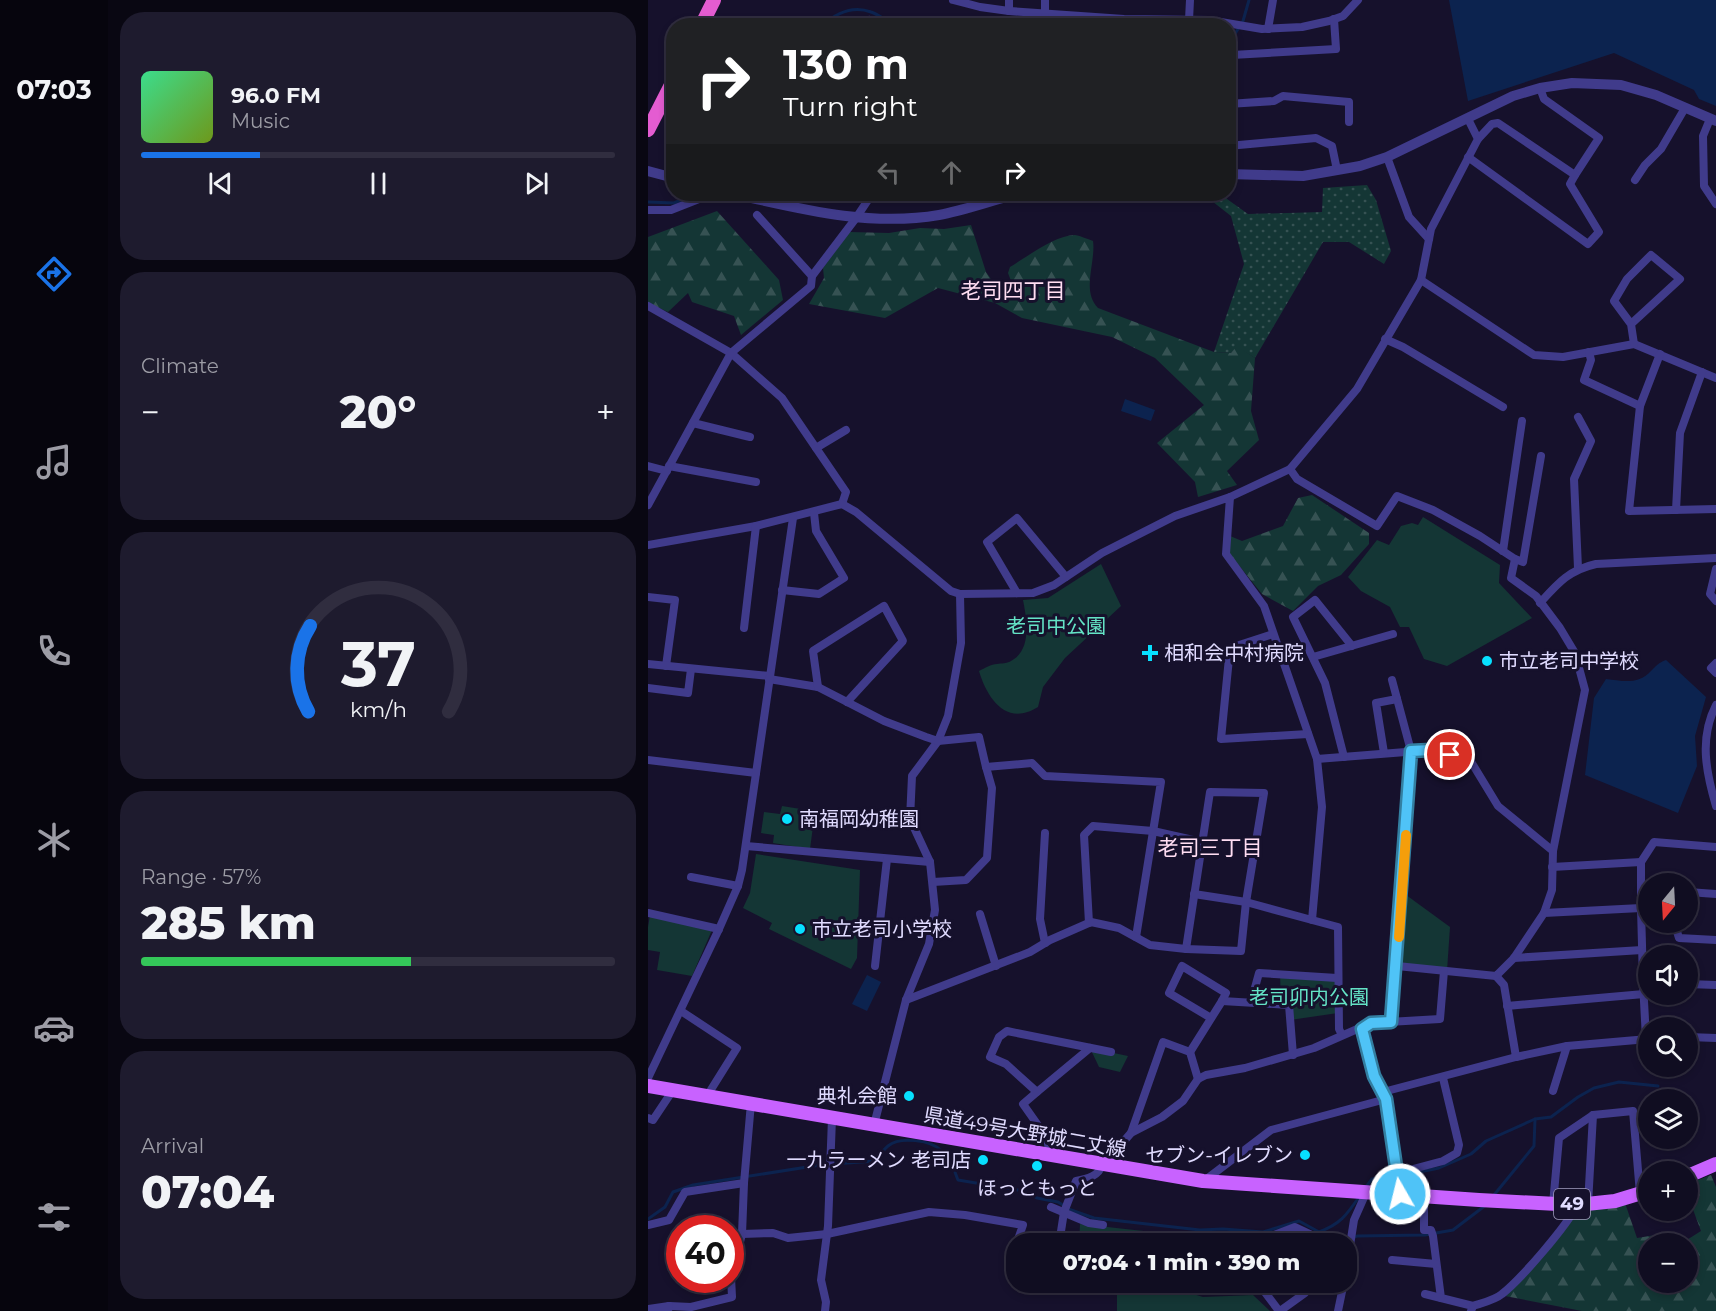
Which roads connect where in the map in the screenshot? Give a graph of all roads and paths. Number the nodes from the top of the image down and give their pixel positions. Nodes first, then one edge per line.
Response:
1 (714, 0) edge
2 (953, 0) edge
3 (1009, 0) edge
4 (1045, 0) edge
5 (1190, 0) edge
6 (1273, 0) edge
7 (1359, 0) edge
8 (988, 4) edge
9 (1009, 11) junction
10 (1045, 14) junction
11 (705, 18) edge
12 (1108, 18) edge
13 (1189, 18) edge
14 (1334, 19) junction
15 (1236, 26) edge
16 (1268, 29) junction
17 (1236, 54) edge
18 (1540, 88) junction
19 (666, 95) edge
20 (1236, 103) edge
21 (1685, 108) junction
22 (1468, 119) junction
23 (1713, 120) edge
24 (1349, 122) dead end
25 (648, 130) edge
26 (1478, 139) junction
27 (1236, 145) edge
28 (1387, 157) junction
29 (1468, 157) junction
30 (1337, 170) junction
31 (648, 171) edge
32 (1236, 174) edge
33 (1575, 175) junction
34 (666, 176) edge
35 (1635, 180) dead end
36 (694, 201) edge
37 (765, 201) edge
38 (867, 201) edge
39 (992, 201) edge
40 (1716, 204) edge
41 (648, 210) edge
42 (757, 215) dead end
43 (856, 218) junction
44 (1429, 239) junction
45 (812, 276) junction
46 (1420, 279) junction
47 (648, 306) edge
48 (1631, 324) junction
49 (1385, 339) junction
50 (1634, 344) junction
51 (1589, 352) junction
52 (731, 353) junction
53 (1660, 354) junction
54 (1702, 372) junction
55 (1716, 378) edge
56 (1641, 406) junction
57 (1503, 407) dead end
58 (1578, 417) dead end
59 (1522, 421) dead end
60 (693, 423) junction
61 (846, 430) dead end
62 (750, 437) dead end
63 (816, 448) junction
64 (1541, 456) dead end
65 (648, 466) edge
66 (668, 468) junction
67 (1290, 469) junction
68 (756, 482) dead end
69 (1230, 497) junction
70 (842, 504) junction
71 (648, 505) edge
72 (1716, 509) edge
73 (1676, 510) junction
74 (814, 513) junction
75 (793, 518) junction
76 (756, 526) junction
77 (648, 545) edge
78 (1503, 551) junction
79 (1716, 558) edge
80 (1515, 559) junction
81 (1578, 568) junction
82 (1716, 569) edge
83 (1066, 577) junction
84 (782, 590) junction
85 (1017, 593) junction
86 (960, 594) junction
87 (648, 597) edge
88 (1716, 600) edge
89 (1540, 603) junction
90 (744, 628) dead end
91 (1274, 634) junction
92 (1393, 634) dead end
93 (1352, 646) junction
94 (1312, 657) junction
95 (648, 663) edge
96 (1716, 663) edge
97 (666, 666) junction
98 (691, 669) junction
99 (1716, 673) edge
100 (770, 677) junction
101 (1392, 680) dead end
102 (818, 687) junction
103 (648, 688) edge
104 (1375, 693) dead end
105 (1397, 699) junction
106 (847, 702) junction
107 (1376, 703) junction
108 (1716, 705) edge
109 (1308, 734) junction
110 (938, 741) junction
111 (1411, 751) junction
112 (1384, 753) junction
113 (1344, 757) junction
114 (1317, 759) junction
115 (648, 760) edge
116 (986, 767) junction
117 (756, 773) junction
118 (1716, 806) edge
119 (1154, 831) junction
120 (1045, 833) dead end
121 (1202, 842) junction
122 (746, 846) junction
123 (1716, 847) edge
124 (1553, 851) junction
125 (887, 859) junction
126 (930, 862) junction
127 (1641, 862) junction
128 (1552, 867) junction
129 (1642, 873) edge
130 (691, 877) dead end
131 (933, 882) junction
132 (738, 886) junction
133 (1698, 893) edge
134 (1194, 894) junction
135 (1716, 894) edge
136 (1246, 902) junction
137 (1638, 908) edge
138 (648, 913) edge
139 (1544, 913) junction
140 (980, 914) dead end
141 (1312, 920) junction
142 (1089, 923) junction
143 (719, 929) junction
144 (1677, 933) edge
145 (1136, 937) junction
146 (1716, 940) edge
147 (1045, 943) junction
148 (1186, 949) junction
149 (1638, 950) edge
150 (1514, 958) junction
151 (875, 966) dead end
152 (996, 966) junction
153 (1397, 966) junction
154 (1444, 971) junction
155 (1496, 976) junction
156 (1337, 978) junction
157 (1698, 984) edge
158 (1716, 985) edge
159 (1638, 995) edge
160 (906, 1000) junction
161 (1222, 1001) junction
162 (1251, 1002) junction
163 (1507, 1006) junction
164 (681, 1011) junction
165 (1211, 1018) junction
166 (1391, 1022) junction
167 (1362, 1029) junction
168 (1342, 1035) junction
169 (1698, 1037) edge
170 (1716, 1038) edge
171 (1638, 1040) edge
172 (1568, 1046) junction
173 (1090, 1048) junction
174 (1111, 1052) dead end
175 (1190, 1052) junction
176 (1293, 1054) junction
177 (1516, 1058) junction
178 (648, 1078) edge
179 (1443, 1078) junction
180 (1198, 1079) junction
181 (648, 1086) edge
182 (673, 1090) junction
183 (1553, 1091) dead end
184 (1037, 1092) junction
185 (1384, 1095) junction
186 (707, 1096) junction
187 (751, 1103) junction
188 (1593, 1116) junction
189 (648, 1118) edge
190 (832, 1118) junction
191 (874, 1125) junction
192 (1131, 1133) junction
193 (1050, 1155) junction
194 (1639, 1161) edge
195 (1716, 1164) edge
196 (1105, 1165) junction
197 (1698, 1172) edge
198 (1398, 1176) junction
199 (744, 1178) junction
200 (1203, 1181) junction
201 (1362, 1193) junction
202 (1400, 1194) junction
203 (1638, 1194) edge
204 (1424, 1196) junction
205 (1553, 1204) junction
206 (1583, 1204) junction
207 (1051, 1207) dead end
208 (1065, 1208) junction
209 (743, 1215) edge
210 (648, 1226) edge
211 (1103, 1226) dead end
212 (1020, 1233) edge
213 (1061, 1233) edge
214 (1279, 1233) edge
215 (1308, 1233) edge
216 (1352, 1233) edge
217 (744, 1234) edge
218 (827, 1234) junction
219 (1392, 1260) dead end
220 (1436, 1264) junction
221 (732, 1293) edge
222 (1266, 1293) edge
223 (1305, 1293) edge
224 (1342, 1293) edge
225 (1425, 1294) dead end
226 (1441, 1298) junction
227 (648, 1309) edge
228 (668, 1309) edge
229 (1472, 1309) edge
230 (825, 1311) edge
231 (1280, 1311) edge
232 (1338, 1311) edge

1 - 11 highway
2 - 8 street
3 - 9 street
4 - 10 street
5 - 13 street
6 - 16 street
7 - 14 street
8 - 9 street
9 - 10 street
10 - 12 street
14 - 16 street
14 - 17 street
15 - 16 street
18 - 21 street
18 - 22 street
18 - 33 street
19 - 25 highway
20 - 24 street
21 - 23 street
21 - 35 street
22 - 26 street
22 - 28 street
23 - 40 street
26 - 29 street
26 - 33 street
27 - 30 street
28 - 30 street
28 - 44 street
29 - 33 street
29 - 44 street
30 - 32 street
31 - 34 street
36 - 41 street
37 - 43 street
38 - 43 street
39 - 43 street
42 - 45 street
43 - 45 street
44 - 46 street
45 - 52 street
46 - 49 street
46 - 51 street
47 - 52 street
48 - 48 street
48 - 50 street
49 - 57 street
49 - 67 street
50 - 51 street
50 - 53 street
51 - 56 street
52 - 60 street
52 - 63 street
53 - 54 street
53 - 56 street
54 - 55 street
54 - 73 street
56 - 73 street
58 - 81 street
59 - 78 street
60 - 62 street
60 - 66 street
61 - 63 street
63 - 70 street
64 - 80 street
65 - 66 street
66 - 68 street
66 - 71 street
67 - 69 street
67 - 78 street
69 - 83 street
69 - 91 street
70 - 74 street
70 - 86 street
72 - 73 street
74 - 75 street
74 - 84 street
75 - 76 street
75 - 84 street
76 - 77 street
76 - 90 street
78 - 80 street
79 - 81 street
80 - 89 street
81 - 89 street
82 - 88 street
83 - 85 street
83 - 85 street
84 - 100 street
85 - 86 street
86 - 110 street
87 - 97 street
89 - 124 street
91 - 109 street
91 - 109 street
92 - 93 street
93 - 94 street
93 - 94 street
94 - 113 street
95 - 97 street
96 - 99 street
97 - 98 street
98 - 100 street
98 - 103 street
100 - 102 street
100 - 117 street
101 - 105 street
102 - 106 street
102 - 106 street
104 - 107 street
105 - 107 street
105 - 111 street
106 - 110 street
107 - 112 street
108 - 118 street
109 - 114 street
110 - 116 street
110 - 126 street
111 - 112 street
111 - 124 street
111 - 153 street
112 - 113 street
113 - 114 street
114 - 141 street
115 - 117 street
116 - 119 street
116 - 131 street
117 - 122 street
119 - 121 street
119 - 142 street
119 - 145 street
120 - 147 street
121 - 134 street
121 - 136 street
122 - 125 street
122 - 132 street
123 - 127 street
124 - 128 street
125 - 126 street
125 - 151 street
126 - 131 street
127 - 128 street
127 - 129 street
128 - 139 street
130 - 132 street
131 - 160 street
132 - 143 street
133 - 135 street
134 - 136 street
134 - 148 street
136 - 141 street
136 - 148 street
137 - 139 street
138 - 143 street
139 - 150 street
140 - 152 street
141 - 156 street
142 - 145 street
142 - 147 street
143 - 164 street
144 - 146 street
145 - 148 street
147 - 152 street
149 - 150 street
150 - 155 street
152 - 160 street
153 - 154 street
153 - 166 street
154 - 155 street
154 - 166 street
155 - 163 street
156 - 162 street
156 - 168 street
157 - 158 street
159 - 163 street
160 - 191 street
161 - 162 street
161 - 165 street
161 - 165 street
162 - 176 street
163 - 177 street
164 - 178 street
164 - 186 street
165 - 175 street
166 - 167 street
167 - 168 street
167 - 185 street
168 - 176 street
169 - 170 street
171 - 172 street
172 - 177 street
172 - 183 street
173 - 174 street
173 - 184 street
173 - 184 street
175 - 180 street
175 - 192 street
176 - 180 street
177 - 179 street
179 - 185 street
179 - 198 street
180 - 192 street
181 - 182 main road, 県道49号大野城二丈線 / 49
182 - 186 main road, 県道49号大野城二丈線 / 49
182 - 189 street
184 - 193 street
185 - 198 street
185 - 200 street
186 - 187 main road, 県道49号大野城二丈線 / 49
187 - 190 main road, 県道49号大野城二丈線 / 49
187 - 199 street
188 - 194 street
188 - 205 street
188 - 206 street
190 - 191 main road, 県道49号大野城二丈線 / 49
190 - 218 street
191 - 193 main road, 県道49号大野城二丈線 / 49
192 - 196 street
193 - 196 main road, 県道49号大野城二丈線 / 49
195 - 197 main road
196 - 200 main road, 県道49号大野城二丈線 / 49
196 - 208 street
198 - 202 street
199 - 209 street
199 - 210 street
200 - 201 main road, 県道49号大野城二丈線 / 49
201 - 202 main road, 県道49号大野城二丈線 / 49
201 - 216 street
202 - 204 main road, 県道49号大野城二丈線 / 49
203 - 206 main road, 県道49号大野城二丈線 / 49
204 - 205 main road, 県道49号大野城二丈線 / 49
204 - 220 street
205 - 206 main road, 県道49号大野城二丈線 / 49
206 - 229 street
207 - 208 street
208 - 211 street
208 - 213 street
212 - 218 street
214 - 215 street
217 - 218 street
218 - 230 street
219 - 220 street
220 - 226 street
221 - 228 street
222 - 231 street
223 - 231 street
224 - 232 street
225 - 226 street
226 - 229 street
227 - 228 street

